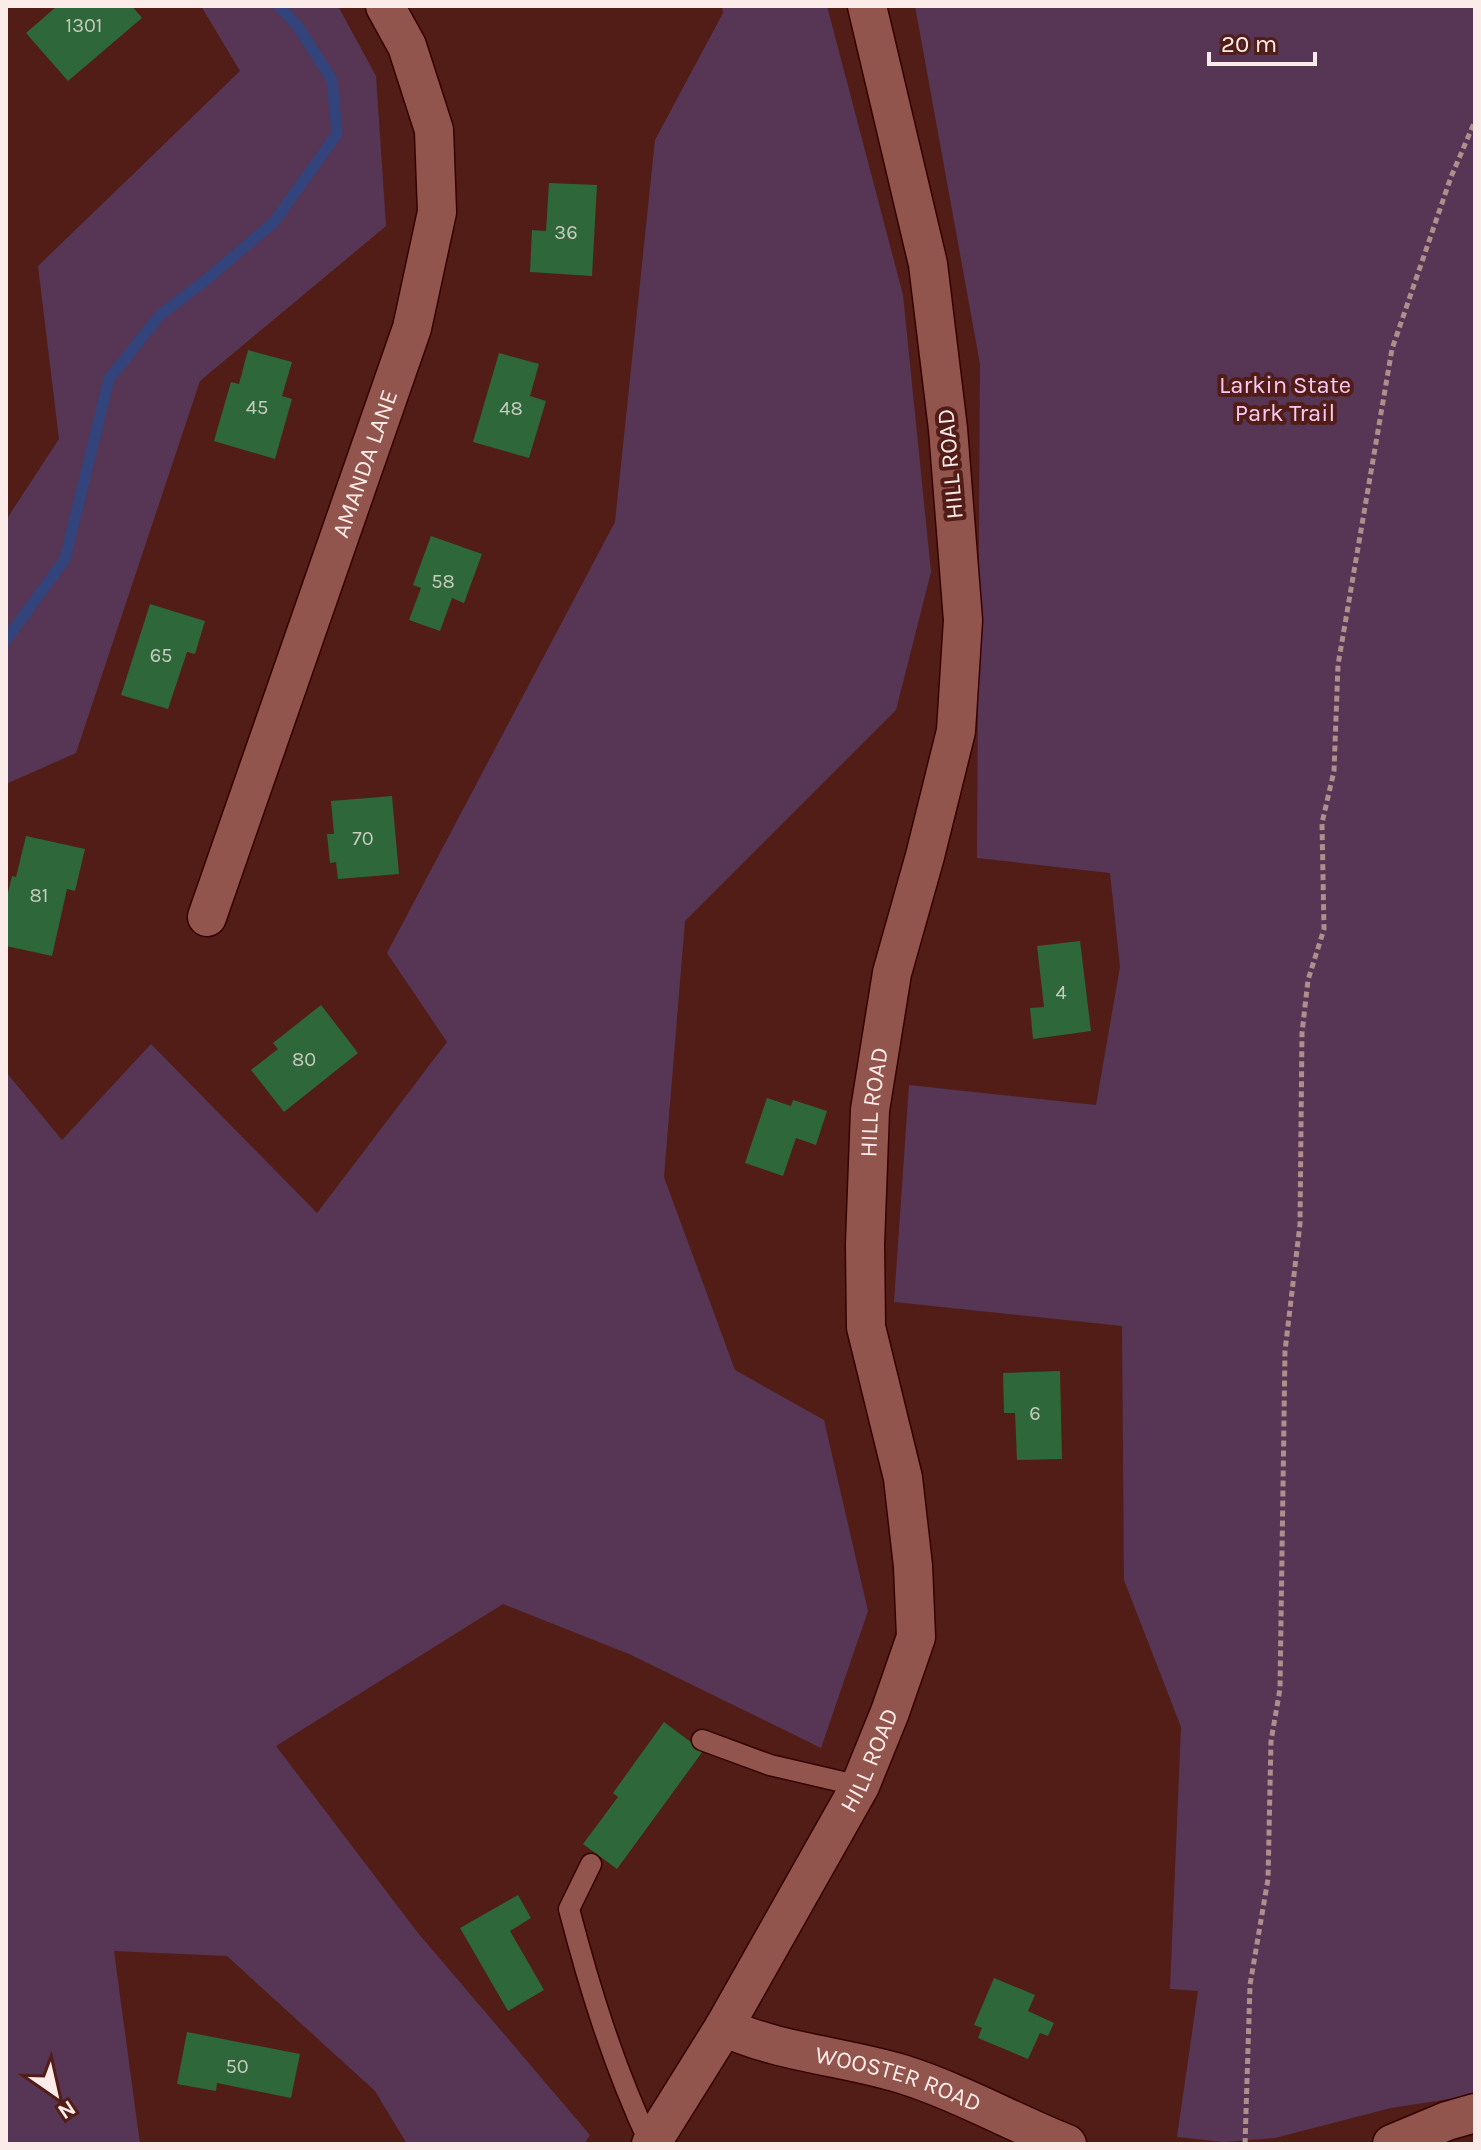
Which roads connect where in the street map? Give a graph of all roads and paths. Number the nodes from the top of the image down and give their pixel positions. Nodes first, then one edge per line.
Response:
1 (385, 6) edge
2 (867, 6) edge
3 (1475, 121) edge
4 (207, 917) dead end
5 (702, 1740) dead end
6 (860, 1786) junction
7 (591, 1864) dead end
8 (724, 2027) junction
9 (1475, 2113) edge
10 (650, 2144) edge
11 (1067, 2144) edge
12 (1245, 2144) edge
13 (1392, 2144) edge

1 - 4 street, AMANDA LANE
2 - 6 street, HILL ROAD
3 - 12 path
5 - 6 lane
6 - 8 street, HILL ROAD
7 - 10 lane
8 - 10 street, HILL ROAD
8 - 11 street, WOOSTER ROAD
9 - 13 street

